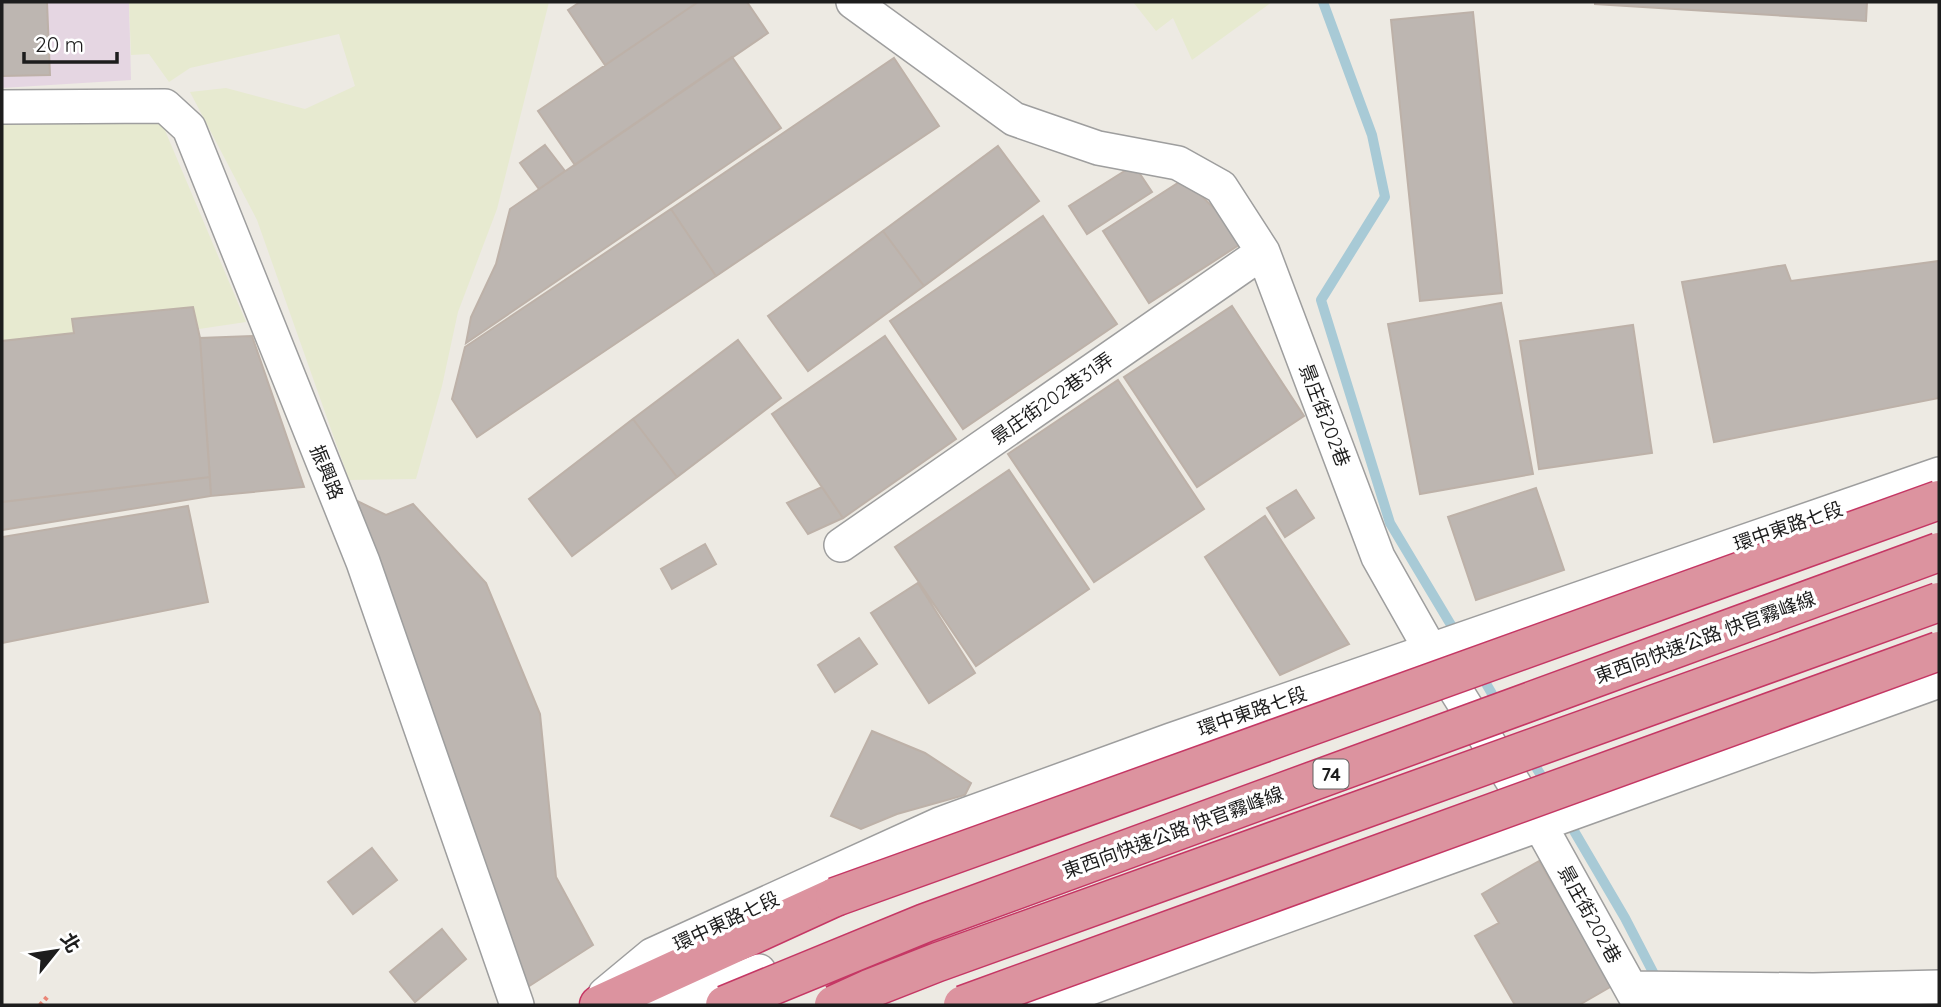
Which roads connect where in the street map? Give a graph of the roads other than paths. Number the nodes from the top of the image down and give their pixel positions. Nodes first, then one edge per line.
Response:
1 (853, 2) edge
2 (2, 107) edge
3 (1263, 252) junction
4 (1939, 474) edge
5 (1939, 500) edge
6 (1939, 533) edge
7 (841, 545) dead end
8 (1939, 552) edge
9 (1939, 602) edge
10 (1939, 614) edge
11 (1430, 649) junction
12 (1939, 651) edge
13 (1939, 681) edge
14 (1485, 699) junction
15 (1523, 762) junction
16 (1540, 825) junction
17 (1939, 987) edge
18 (1636, 997) edge
19 (517, 1005) edge
20 (592, 1005) edge
21 (599, 1005) edge
22 (625, 1005) edge
23 (725, 1005) edge
24 (834, 1005) edge
25 (864, 1005) edge
26 (963, 1005) edge
27 (1044, 1005) edge

1 - 3 street, 景庄街202巷
2 - 19 street, 振興路
3 - 7 street, 景庄街202巷31弄
3 - 11 street, 景庄街202巷
4 - 11 street, 環中東路七段
5 - 21 highway, bridge
6 - 14 street
8 - 23 highway, 東西向快速公路 快官霧峰線 / 74, bridge
9 - 24 highway, 74, bridge
10 - 15 street
11 - 14 street, 景庄街202巷
11 - 20 street, 環中東路七段
12 - 26 highway, bridge
13 - 16 street
14 - 15 street, 景庄街202巷
14 - 22 street
15 - 16 street, 景庄街202巷
15 - 25 street
16 - 18 street, 景庄街202巷
16 - 27 street
17 - 18 street

